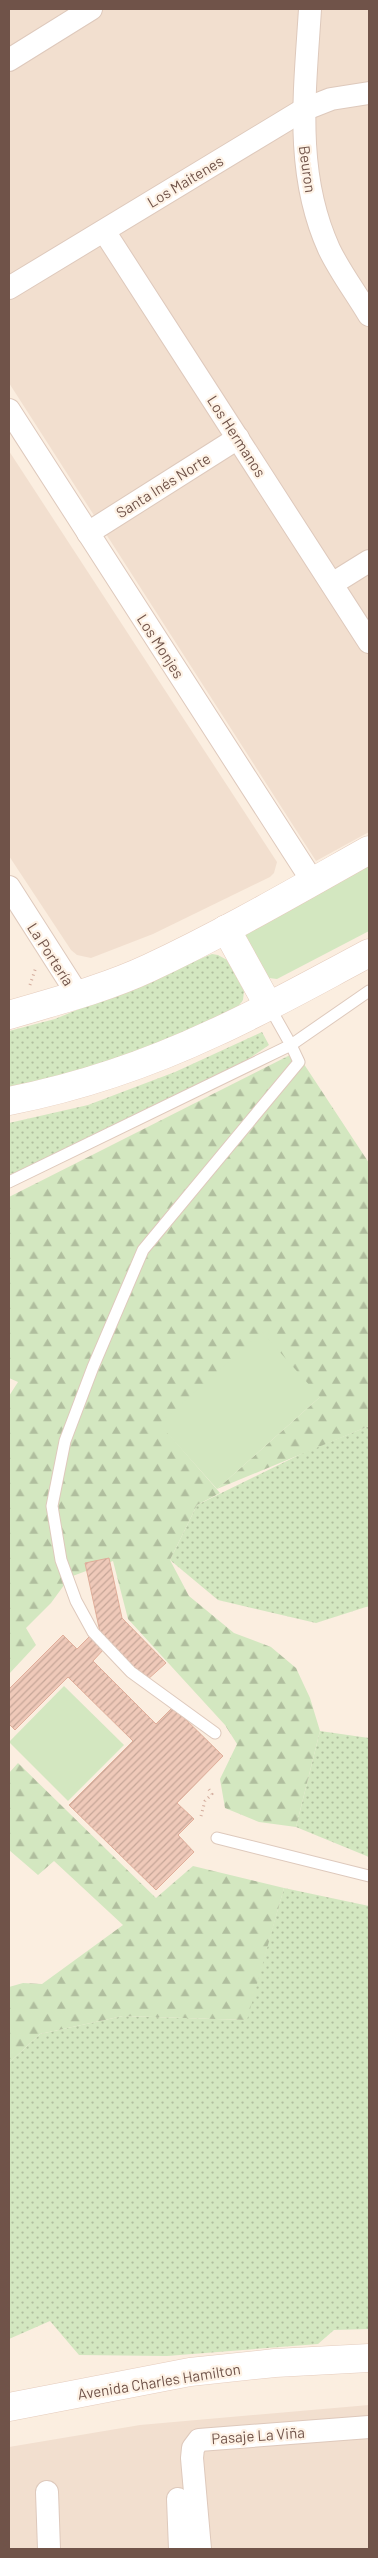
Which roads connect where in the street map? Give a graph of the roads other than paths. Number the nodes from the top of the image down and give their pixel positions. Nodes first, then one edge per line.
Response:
1 (91, 9) edge
2 (310, 9) edge
3 (9, 60) edge
4 (369, 93) edge
5 (304, 110) junction
6 (104, 231) junction
7 (9, 288) edge
8 (369, 314) edge
9 (9, 410) edge
10 (238, 438) junction
11 (88, 532) junction
12 (369, 561) edge
13 (332, 584) junction
14 (369, 642) edge
15 (369, 850) edge
16 (312, 882) junction
17 (9, 887) edge
18 (226, 929) junction
19 (369, 953) edge
20 (369, 991) edge
21 (78, 995) junction
22 (268, 1005) junction
23 (9, 1015) edge
24 (291, 1045) junction
25 (9, 1101) edge
26 (9, 1182) edge
27 (215, 1734) dead end
28 (217, 1838) dead end
29 (369, 1876) edge
30 (369, 2358) edge
31 (9, 2407) edge
32 (369, 2427) edge
33 (47, 2492) dead end
34 (178, 2499) dead end
35 (49, 2549) edge
36 (180, 2549) edge
37 (200, 2549) edge

1 - 3 street
2 - 5 street, Beuron
4 - 5 street, Los Maitenes
5 - 6 street, Los Maitenes
5 - 8 street, Beuron
6 - 7 street, Los Maitenes
6 - 10 street, Los Hermanos
9 - 11 street, Los Monjes
10 - 11 street, Santa Inés Norte
10 - 13 street, Los Hermanos
11 - 16 street, Los Monjes
12 - 13 street
13 - 14 street, Los Hermanos
15 - 16 street
16 - 18 street
17 - 21 street, La Portería
18 - 21 street
18 - 22 street
19 - 22 street
20 - 24 lane
21 - 23 street
22 - 24 lane
22 - 25 street
24 - 26 lane
24 - 27 lane
28 - 29 lane
30 - 31 street, Avenida Charles Hamilton
32 - 37 street, Pasaje La Viña
33 - 35 street
34 - 36 street

